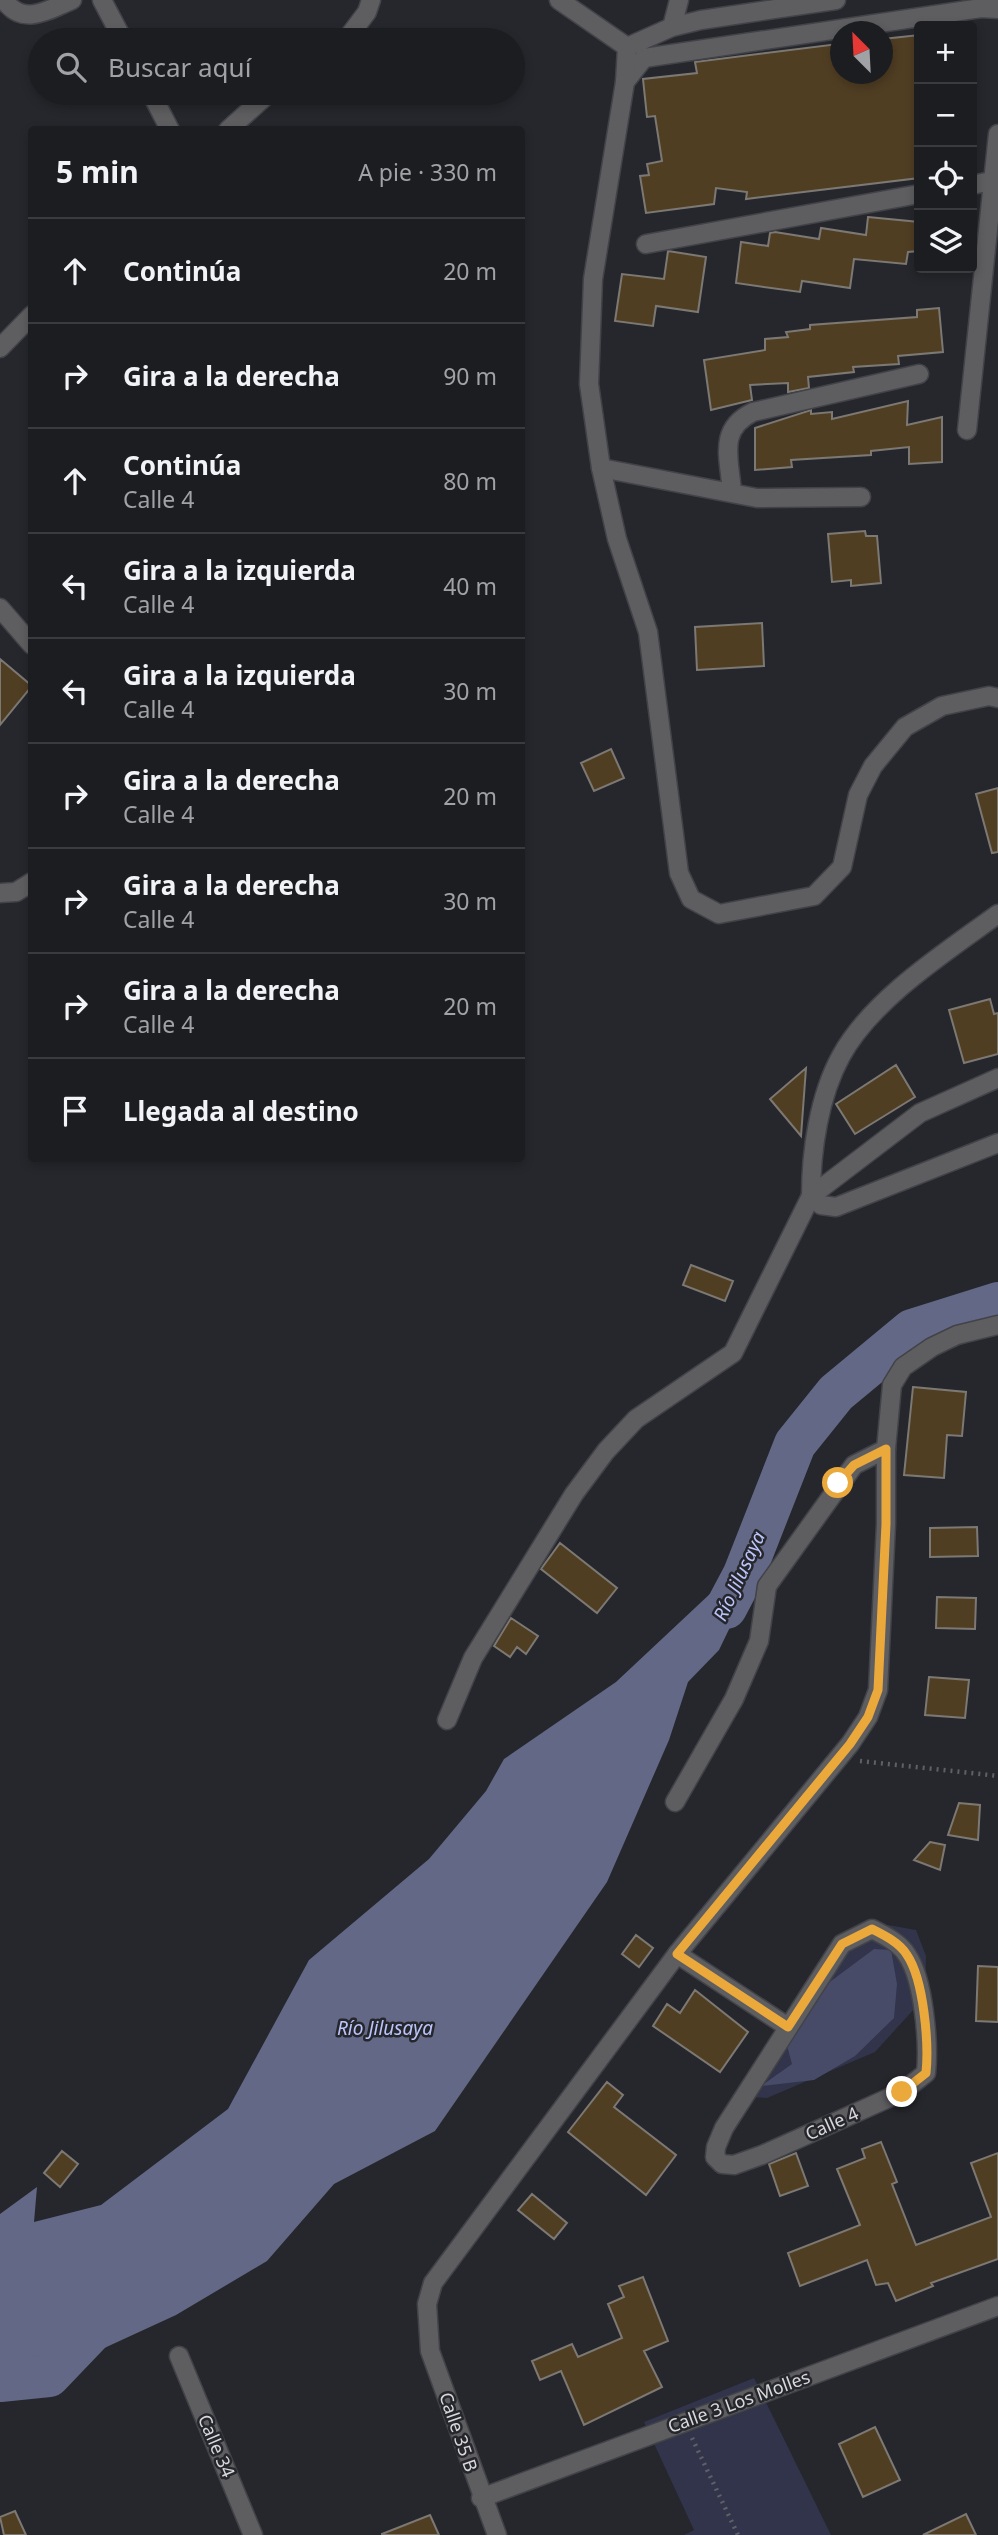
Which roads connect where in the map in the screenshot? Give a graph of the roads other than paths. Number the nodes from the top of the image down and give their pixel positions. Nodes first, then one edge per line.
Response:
1 (4, 0) edge
2 (72, 0) edge
3 (102, 0) edge
4 (371, 0) edge
5 (559, 0) edge
6 (679, 0) edge
7 (836, 0) edge
8 (998, 9) edge
9 (672, 27) junction
10 (117, 28) edge
11 (355, 28) edge
12 (627, 47) junction
13 (625, 82) junction
14 (156, 105) edge
15 (255, 105) edge
16 (168, 126) edge
17 (232, 126) edge
18 (998, 134) edge
19 (991, 181) junction
20 (977, 184) edge
21 (914, 195) edge
22 (646, 244) dead end
23 (28, 319) edge
24 (0, 348) edge
25 (919, 374) dead end
26 (967, 430) dead end
27 (601, 468) junction
28 (732, 491) junction
29 (861, 497) dead end
30 (0, 608) edge
31 (28, 641) edge
32 (998, 698) edge
33 (28, 884) edge
34 (0, 892) edge
35 (998, 914) edge
36 (998, 1078) edge
37 (998, 1143) edge
38 (811, 1196) junction
39 (998, 1325) edge
40 (886, 1449) junction
41 (447, 1720) dead end
42 (675, 1802) dead end
43 (677, 1954) junction
44 (788, 2027) junction
45 (998, 2306) edge
46 (179, 2356) dead end
47 (481, 2498) junction
48 (253, 2535) edge
49 (497, 2535) edge

1 - 2 street
3 - 10 street
4 - 11 street
5 - 12 street
6 - 9 street
7 - 9 street
8 - 13 street
9 - 12 street
12 - 13 street
13 - 27 street
14 - 16 street
15 - 17 street
18 - 19 street
19 - 20 street
19 - 26 street
21 - 22 street
23 - 24 street
25 - 28 street
27 - 28 street
27 - 32 street
28 - 29 street
30 - 31 street
33 - 34 street
35 - 38 street
36 - 38 street
37 - 38 street
38 - 41 street
39 - 40 street
40 - 42 street
40 - 43 street
43 - 44 street
43 - 47 street, Calle 35 B
44 - 44 street, Calle 4
45 - 47 street, Calle 3 Los Molles
46 - 48 street, Calle 34
47 - 49 street, Calle 35 B

